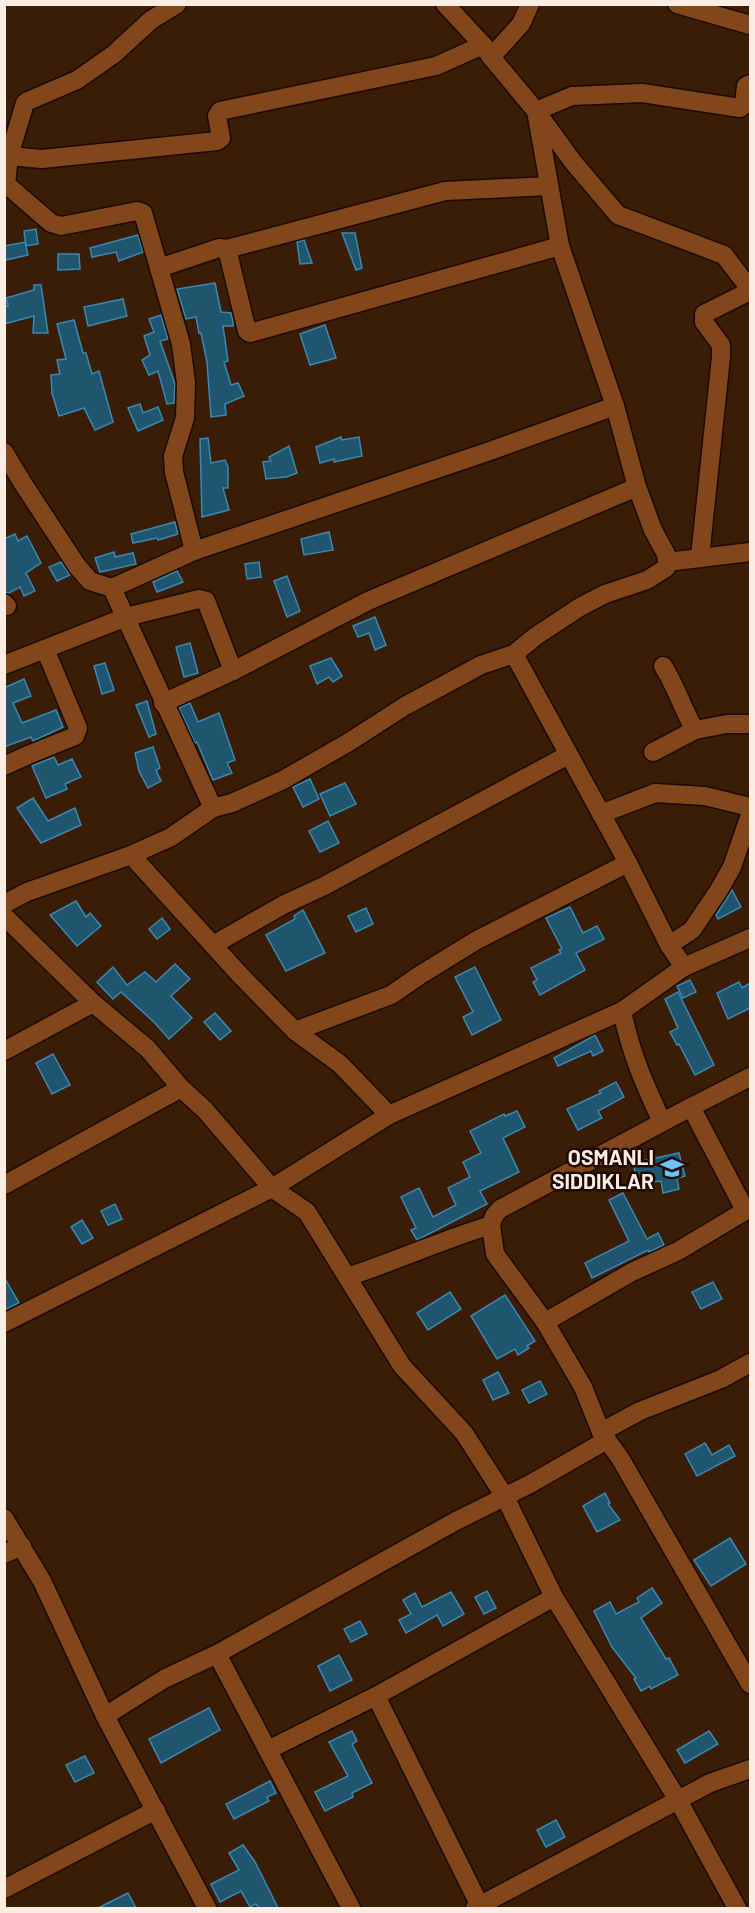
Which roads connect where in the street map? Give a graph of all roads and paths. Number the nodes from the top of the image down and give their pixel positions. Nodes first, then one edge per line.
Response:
1 (177, 4) edge
2 (445, 4) edge
3 (530, 4) edge
4 (676, 4) edge
5 (750, 25) edge
6 (487, 51) junction
7 (750, 84) edge
8 (536, 111) junction
9 (9, 156) junction
10 (5, 185) edge
11 (549, 186) junction
12 (560, 246) junction
13 (226, 249) junction
14 (159, 268) junction
15 (750, 290) edge
16 (615, 406) junction
17 (7, 462) edge
18 (637, 487) junction
19 (194, 551) junction
20 (750, 552) edge
21 (700, 557) junction
22 (667, 562) junction
23 (112, 588) junction
24 (126, 617) junction
25 (45, 649) junction
26 (514, 654) junction
27 (4, 665) edge
28 (663, 666) dead end
29 (233, 671) junction
30 (163, 703) junction
31 (750, 724) edge
32 (695, 730) junction
33 (653, 752) dead end
34 (568, 755) junction
35 (4, 766) edge
36 (750, 807) edge
37 (213, 808) junction
38 (601, 814) junction
39 (750, 815) edge
40 (131, 855) junction
41 (628, 863) junction
42 (4, 904) edge
43 (4, 916) edge
44 (750, 939) edge
45 (213, 945) junction
46 (669, 945) junction
47 (684, 967) junction
48 (93, 1003) junction
49 (622, 1011) junction
50 (295, 1031) junction
51 (4, 1051) edge
52 (750, 1077) edge
53 (181, 1088) junction
54 (691, 1107) junction
55 (390, 1115) junction
56 (663, 1122) junction
57 (4, 1185) edge
58 (272, 1188) junction
59 (748, 1209) edge
60 (491, 1225) junction
61 (347, 1277) junction
62 (544, 1322) junction
63 (4, 1323) edge
64 (750, 1363) edge
65 (604, 1436) junction
66 (505, 1497) junction
67 (4, 1518) edge
68 (22, 1546) junction
69 (4, 1554) edge
70 (554, 1597) junction
71 (217, 1654) junction
72 (750, 1684) edge
73 (376, 1696) junction
74 (105, 1716) junction
75 (268, 1750) junction
76 (750, 1769) edge
77 (678, 1800) junction
78 (156, 1810) junction
79 (4, 1889) edge
80 (204, 1907) edge
81 (477, 1907) edge
82 (351, 1908) edge
83 (736, 1908) edge

1 - 9 street
2 - 6 street
3 - 6 street
4 - 5 street
6 - 8 street
6 - 9 street
7 - 8 street
8 - 11 street
8 - 15 street
9 - 10 street
10 - 14 street
11 - 12 street
11 - 13 street
12 - 13 street
12 - 16 street
13 - 14 street
14 - 19 street
15 - 21 street
16 - 18 street
16 - 19 street
17 - 23 street
18 - 22 street
18 - 29 street
19 - 23 street
20 - 21 street
21 - 22 street
22 - 26 street
23 - 24 street
24 - 25 street
24 - 29 street
24 - 30 street
25 - 27 street
25 - 35 street
26 - 34 street
26 - 37 street
28 - 32 street
29 - 30 street
30 - 37 street
31 - 32 street
32 - 33 street
34 - 38 street
34 - 45 street
36 - 38 street
37 - 40 street
38 - 41 street
39 - 46 street
40 - 42 street
40 - 45 street
41 - 46 street
41 - 50 street
43 - 48 street
44 - 47 street
45 - 50 street
46 - 47 street
47 - 49 street
48 - 51 street
48 - 53 street
49 - 55 street
49 - 56 street
50 - 55 street
52 - 54 street
53 - 57 street
53 - 58 street
54 - 56 street
54 - 59 street
55 - 58 street
56 - 60 street
58 - 61 street
58 - 63 street
59 - 62 street
60 - 61 street
60 - 62 street
61 - 66 street
62 - 65 street
64 - 65 street
65 - 66 street
65 - 72 street
66 - 70 street
66 - 71 street
67 - 68 street
68 - 69 street
68 - 74 street
70 - 73 street
70 - 77 street
71 - 74 street
71 - 75 street
73 - 75 street
73 - 81 street
74 - 78 street
75 - 82 street
76 - 77 street
77 - 81 street
77 - 83 street
78 - 79 street
78 - 80 street

